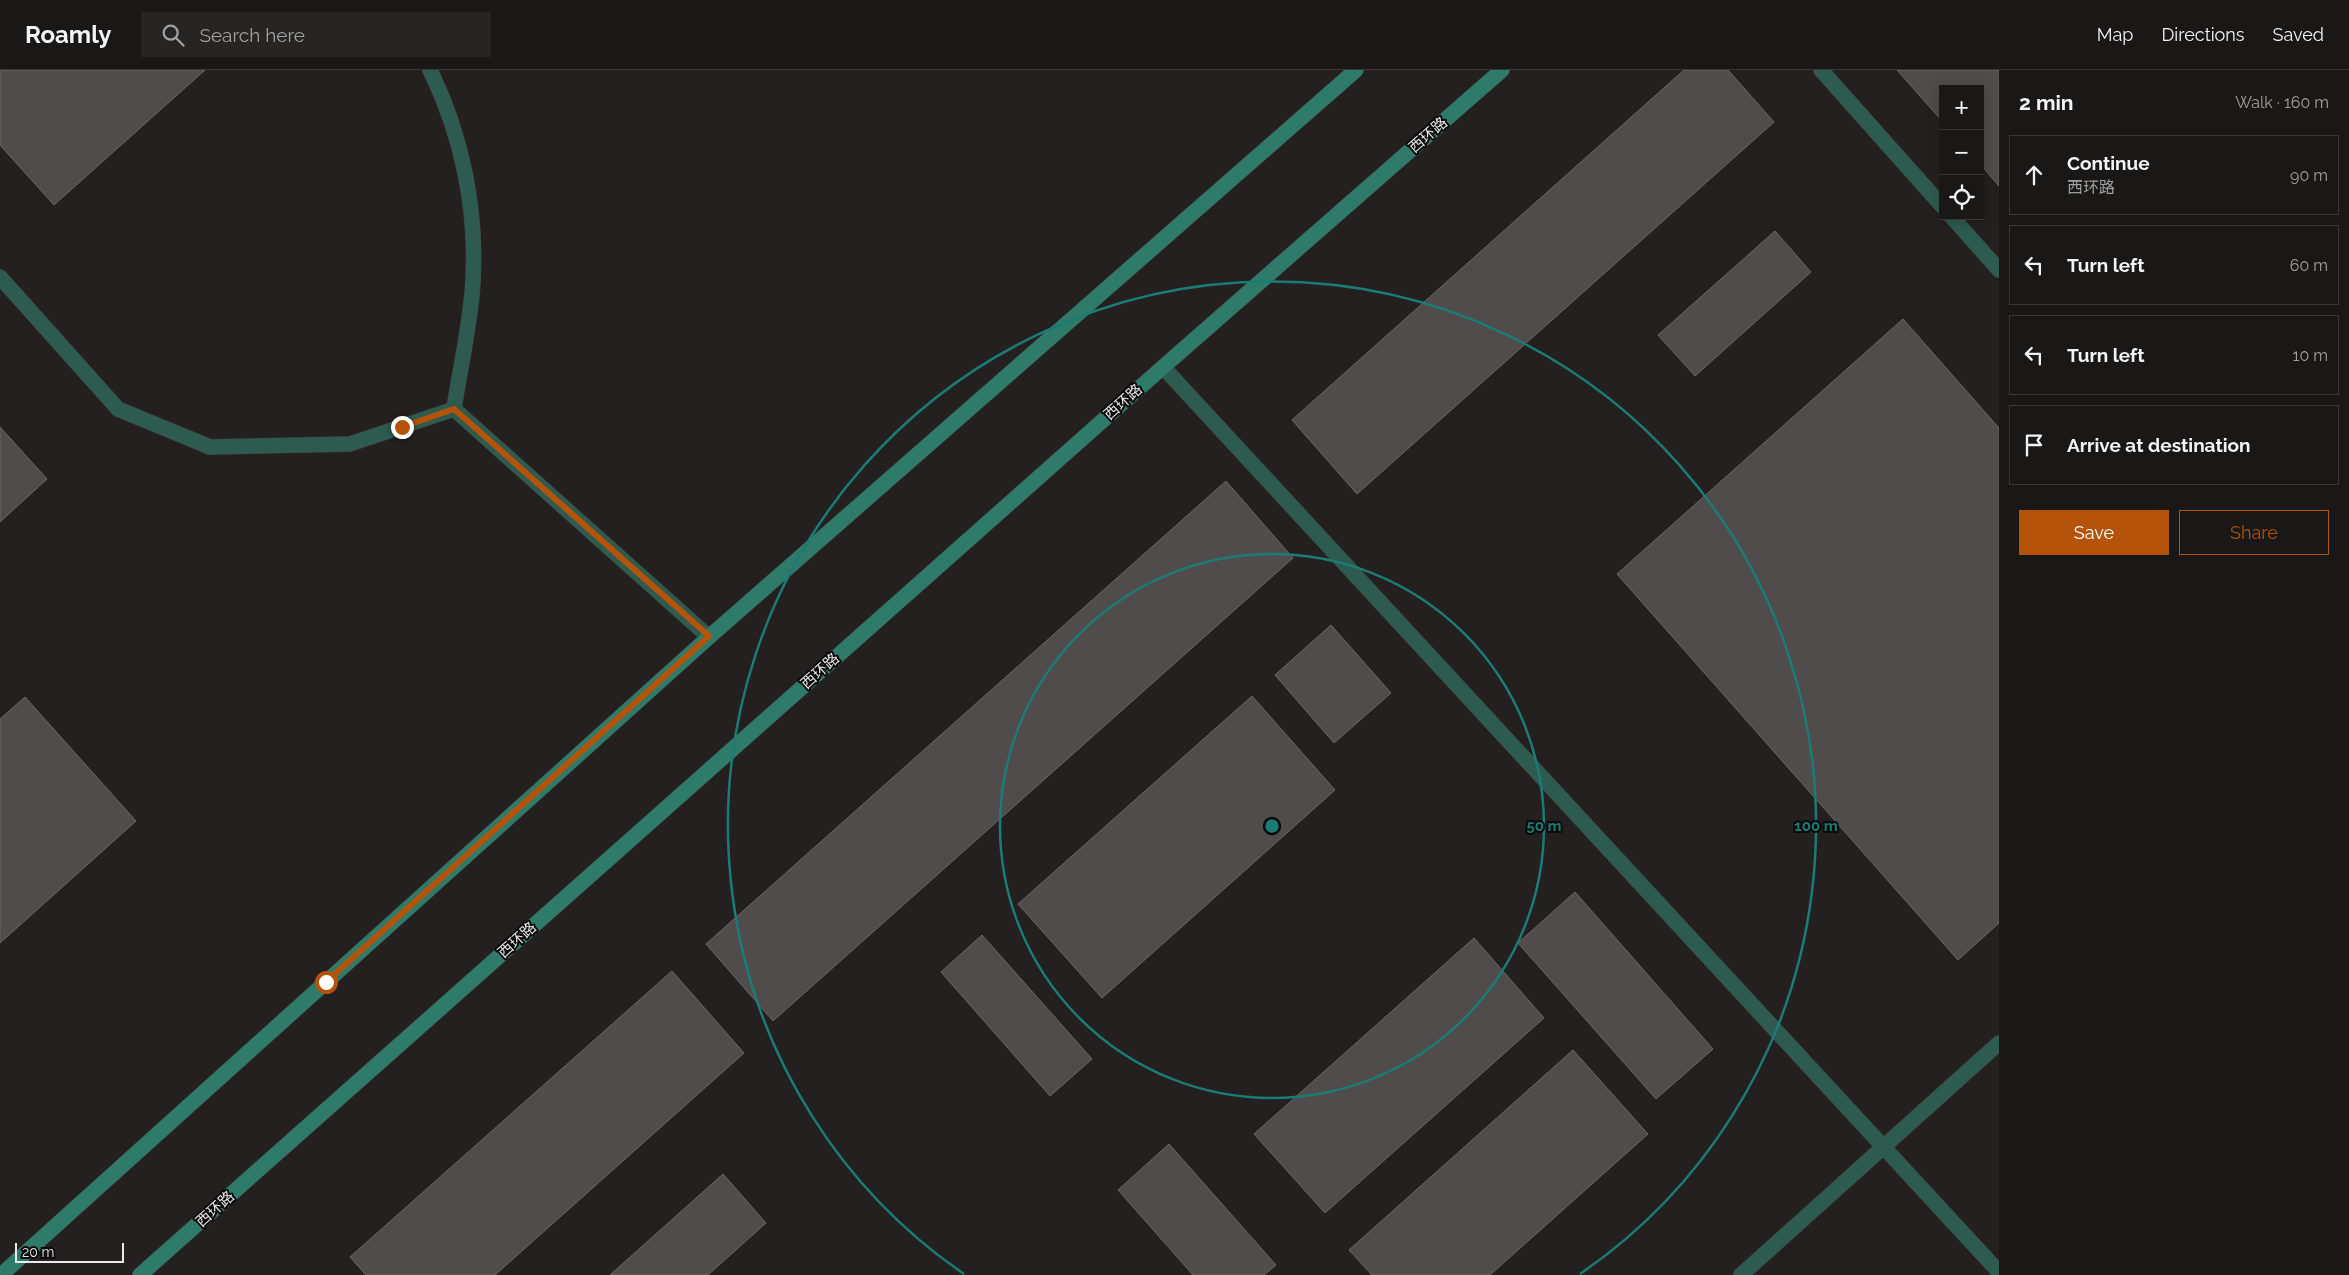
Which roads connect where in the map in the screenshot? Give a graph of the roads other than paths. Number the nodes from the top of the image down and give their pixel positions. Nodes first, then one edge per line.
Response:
1 (430, 70) edge
2 (1356, 70) edge
3 (1502, 70) edge
4 (1821, 70) edge
5 (1939, 203) edge
6 (1955, 220) edge
7 (1999, 270) edge
8 (0, 277) edge
9 (1163, 366) junction
10 (454, 409) junction
11 (709, 636) junction
12 (1999, 1044) edge
13 (1884, 1147) junction
14 (1999, 1272) edge
15 (1, 1275) edge
16 (140, 1275) edge
17 (1741, 1275) edge

1 - 10 street
2 - 11 main road
3 - 9 main road, 西环路
4 - 5 street
6 - 7 street
8 - 10 street
9 - 13 street
9 - 16 main road, 西环路
10 - 11 street
11 - 15 main road
12 - 13 street
13 - 14 street
13 - 17 street

